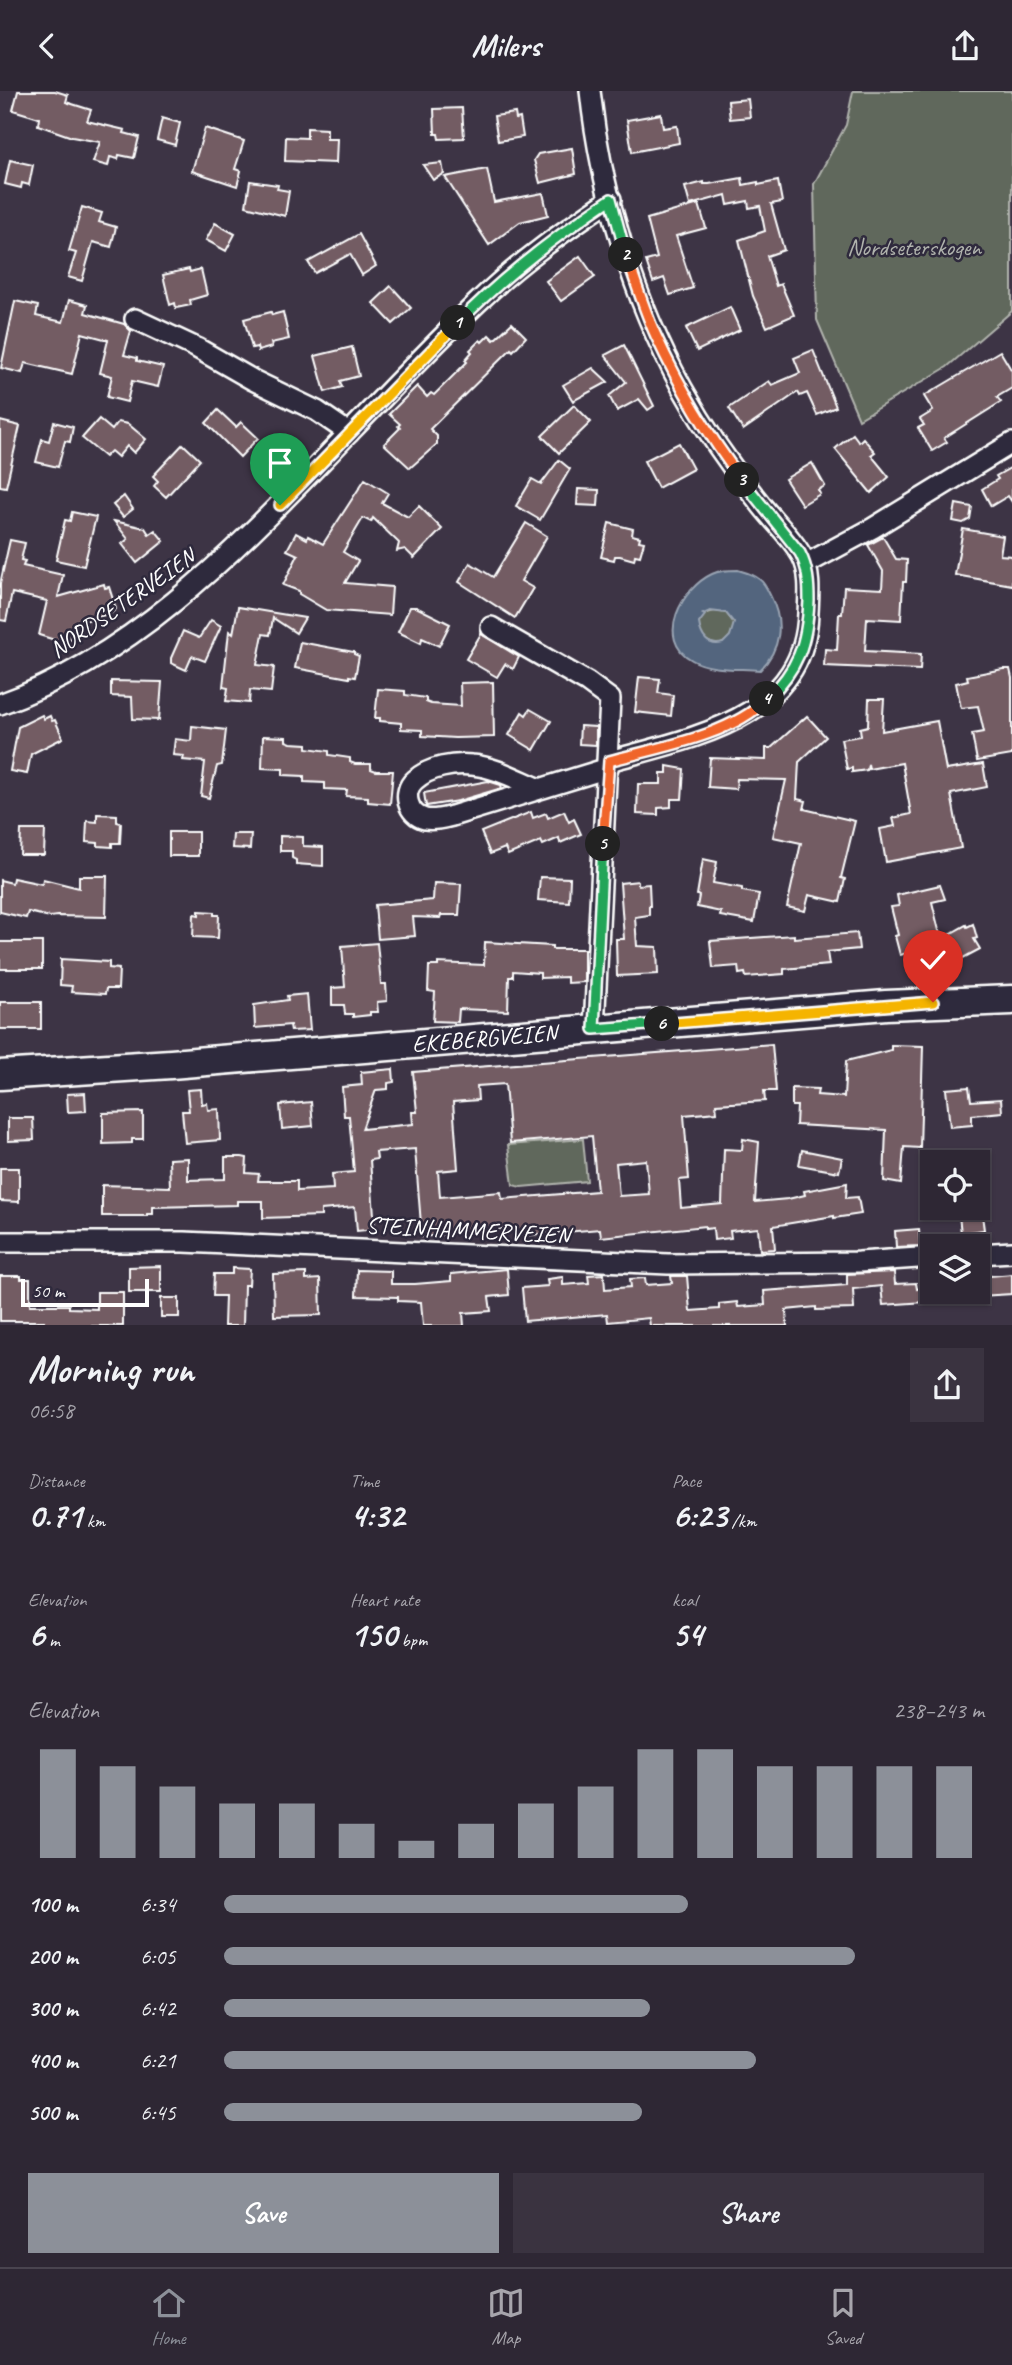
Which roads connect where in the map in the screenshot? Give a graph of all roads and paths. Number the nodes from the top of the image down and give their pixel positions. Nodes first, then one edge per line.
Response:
1 (590, 91) edge
2 (611, 199) junction
3 (135, 319) dead end
4 (349, 433) junction
5 (1012, 443) edge
6 (806, 564) junction
7 (491, 627) dead end
8 (0, 704) edge
9 (608, 765) junction
10 (540, 789) junction
11 (1012, 1000) edge
12 (594, 1029) junction
13 (0, 1075) edge
14 (0, 1242) edge
15 (1012, 1252) edge
16 (990, 1253) edge
17 (920, 1258) edge

1 - 2 street
2 - 4 street, NORDSETERVEIEN
2 - 6 street
3 - 4 street
4 - 8 street, NORDSETERVEIEN
5 - 6 street
6 - 9 street
7 - 9 street
9 - 10 street
9 - 12 street
10 - 10 street
11 - 12 main road, EKEBERGVEIEN
12 - 13 main road, EKEBERGVEIEN
14 - 17 street, STEINHAMMERVEIEN
15 - 16 street

